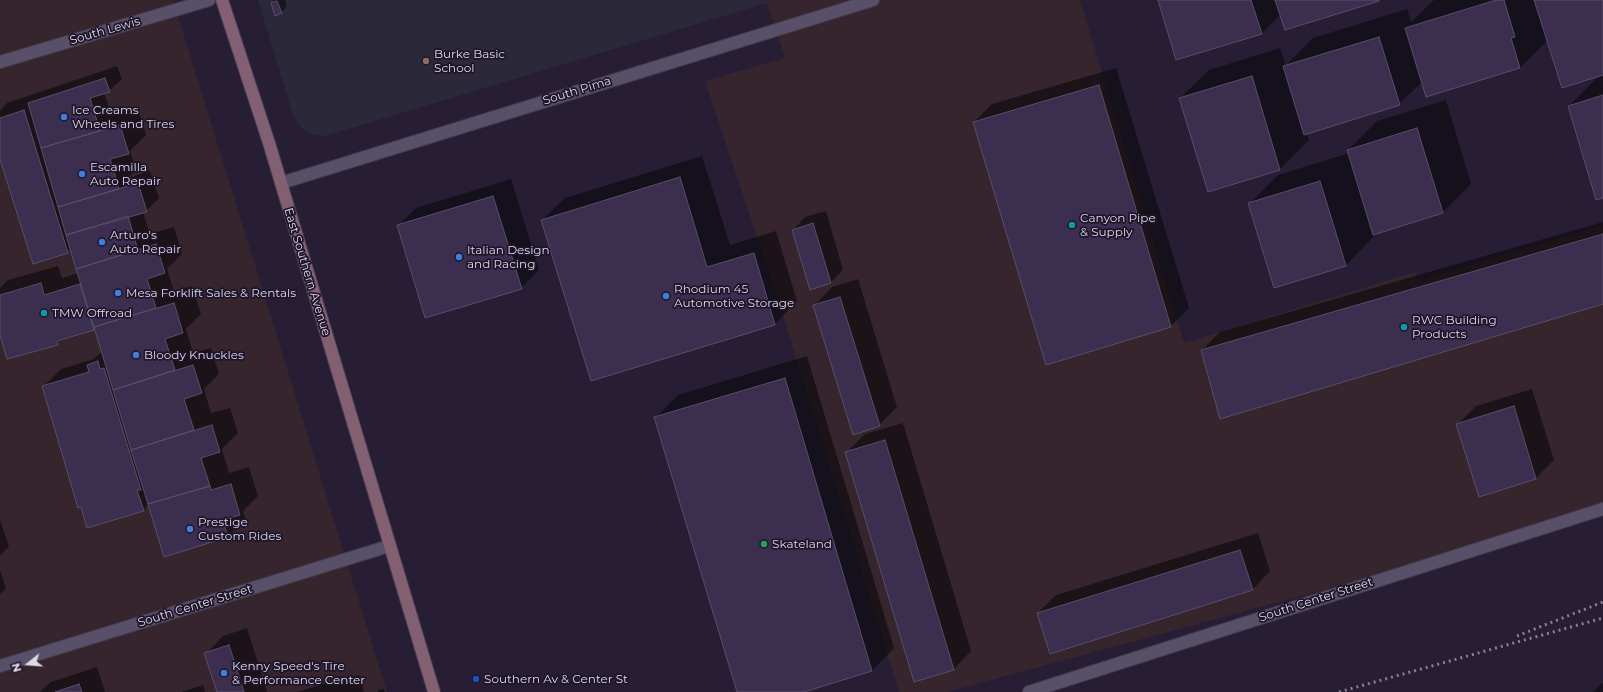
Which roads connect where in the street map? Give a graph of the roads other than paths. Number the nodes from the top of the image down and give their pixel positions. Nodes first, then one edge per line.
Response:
1 (209, 0) edge
2 (222, 0) edge
3 (873, 0) edge
4 (0, 62) edge
5 (280, 183) junction
6 (1603, 509) edge
7 (389, 546) junction
8 (0, 666) edge
9 (434, 692) edge
10 (1029, 692) edge

1 - 4 street, South Lewis
2 - 5 main road, East Southern Avenue
3 - 5 street, South Pima
5 - 7 main road, East Southern Avenue
6 - 10 street, South Center Street
7 - 8 street, South Center Street
7 - 9 main road, East Southern Avenue

